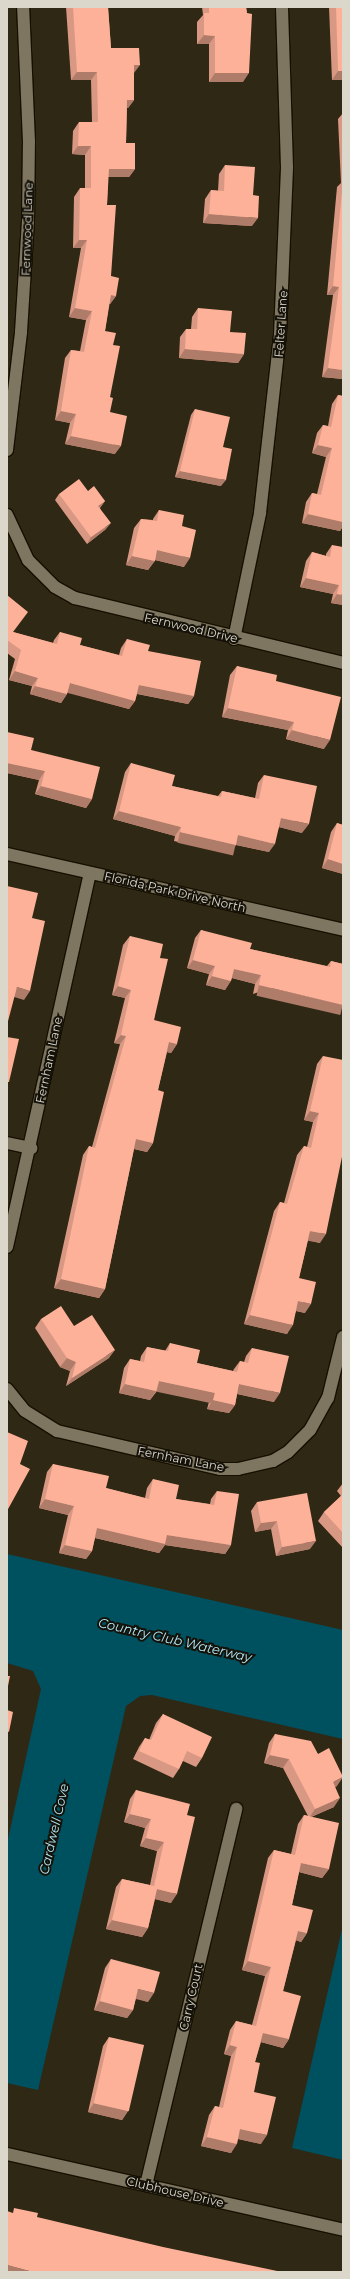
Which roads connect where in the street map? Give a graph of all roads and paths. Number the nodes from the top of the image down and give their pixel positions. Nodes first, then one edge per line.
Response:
1 (23, 7) edge
2 (282, 7) edge
3 (7, 450) edge
4 (7, 515) edge
5 (234, 638) junction
6 (343, 663) edge
7 (7, 854) edge
8 (90, 873) junction
9 (343, 930) edge
10 (7, 1143) edge
11 (30, 1148) junction
12 (7, 1248) edge
13 (343, 1337) edge
14 (7, 1389) edge
15 (236, 1809) dead end
16 (7, 2154) edge
17 (146, 2185) junction
18 (343, 2230) edge

1 - 3 street, Fernwood Lane
2 - 5 street, Felter Lane
4 - 5 street, Fernwood Drive
5 - 6 street, Fernwood Drive
7 - 8 street, Florida Park Drive North
8 - 9 street, Florida Park Drive North
8 - 11 street, Fernham Lane
10 - 11 street
11 - 12 street, Fernham Lane
13 - 14 street, Fernham Lane
15 - 17 street, Carry Court
16 - 17 street, Clubhouse Drive
17 - 18 street, Clubhouse Drive

